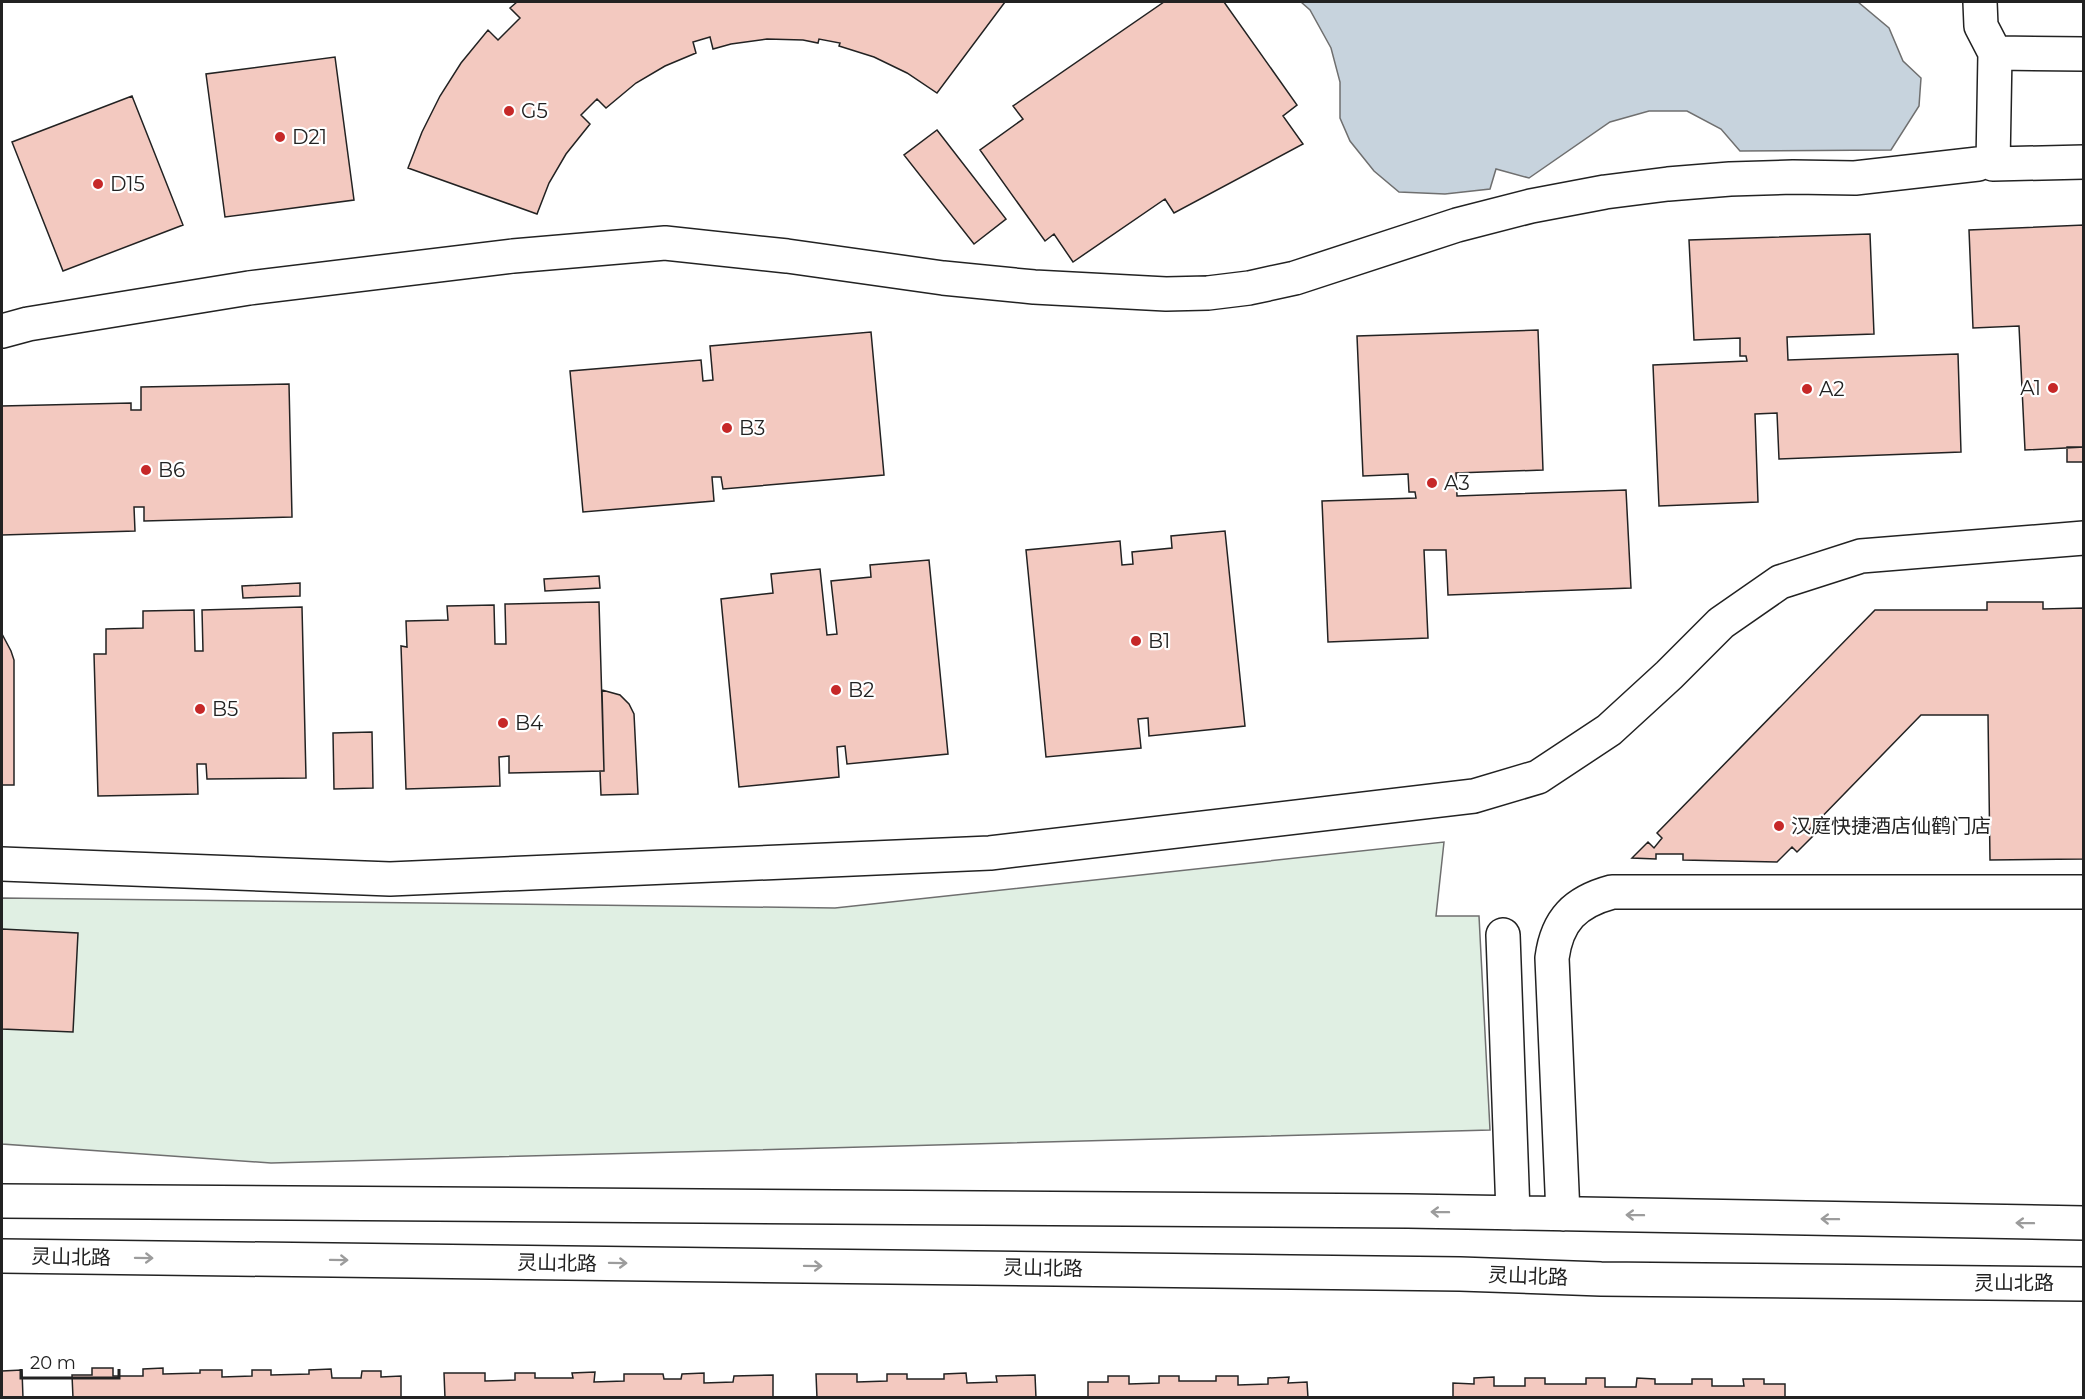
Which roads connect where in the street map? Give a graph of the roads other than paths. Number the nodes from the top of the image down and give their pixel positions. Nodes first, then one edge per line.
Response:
1 (1980, 2) edge
2 (1995, 53) junction
3 (2084, 54) edge
4 (2084, 162) edge
5 (1978, 164) dead end
6 (2, 331) edge
7 (2084, 538) edge
8 (2, 864) edge
9 (2084, 892) edge
10 (1503, 935) dead end
11 (2, 1201) edge
12 (1514, 1213) junction
13 (1563, 1214) junction
14 (2084, 1223) edge
15 (2, 1256) edge
16 (2084, 1284) edge

1 - 2 street
2 - 3 street
2 - 4 street
5 - 6 street
7 - 8 street
9 - 13 street
10 - 12 street
12 -> 11 street
12 - 13 street
14 -> 13 street
15 -> 16 street, 灵山北路

